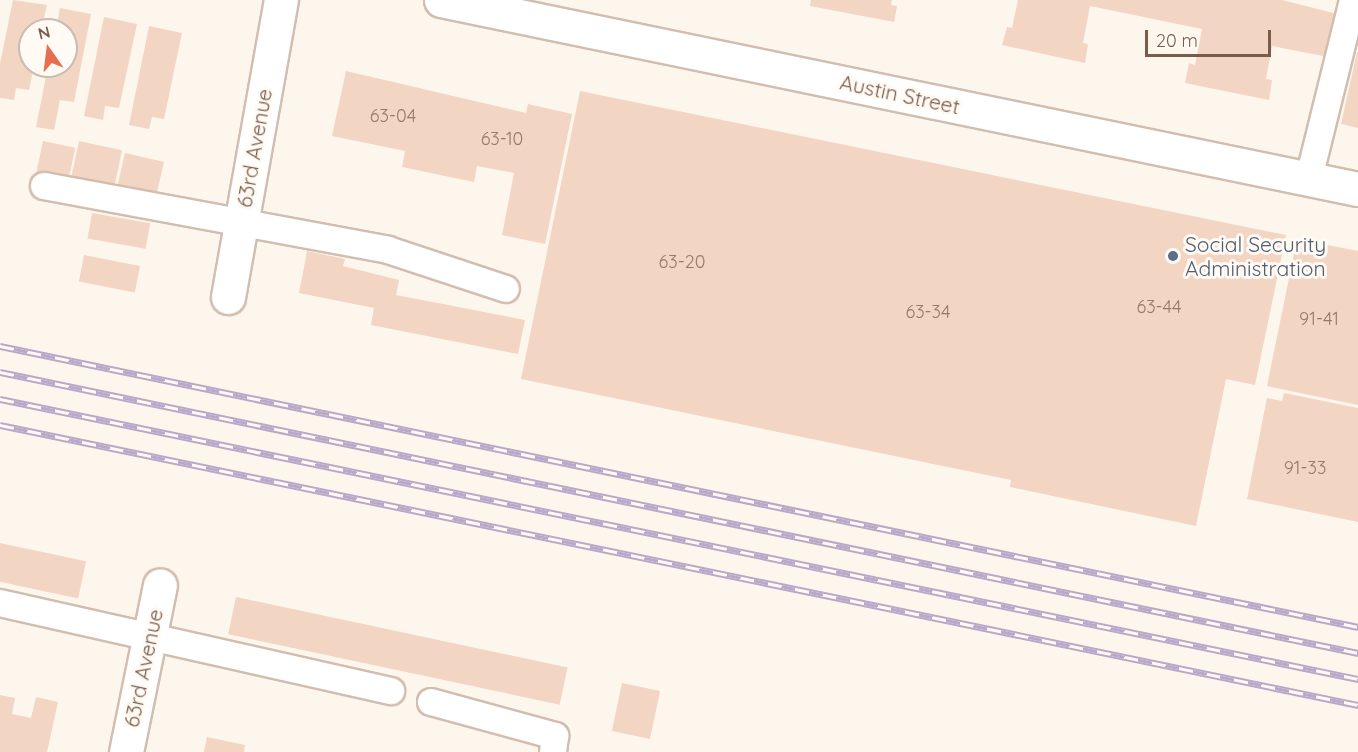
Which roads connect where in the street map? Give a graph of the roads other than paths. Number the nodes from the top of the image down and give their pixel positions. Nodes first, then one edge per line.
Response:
1 (281, 0) edge
2 (441, 0) edge
3 (1353, 0) edge
4 (1309, 178) junction
5 (44, 186) dead end
6 (1358, 189) edge
7 (241, 224) junction
8 (506, 289) dead end
9 (228, 297) dead end
10 (160, 585) dead end
11 (0, 603) edge
12 (150, 636) junction
13 (392, 691) dead end
14 (431, 702) dead end
15 (126, 752) edge
16 (553, 752) edge

1 - 7 street, 63rd Avenue
2 - 4 street, Austin Street
3 - 4 lane
4 - 6 street, Austin Street
5 - 7 lane
7 - 8 lane
7 - 9 street, 63rd Avenue
10 - 12 street, 63rd Avenue
11 - 12 lane
12 - 13 lane
12 - 15 street, 63rd Avenue
14 - 16 lane

